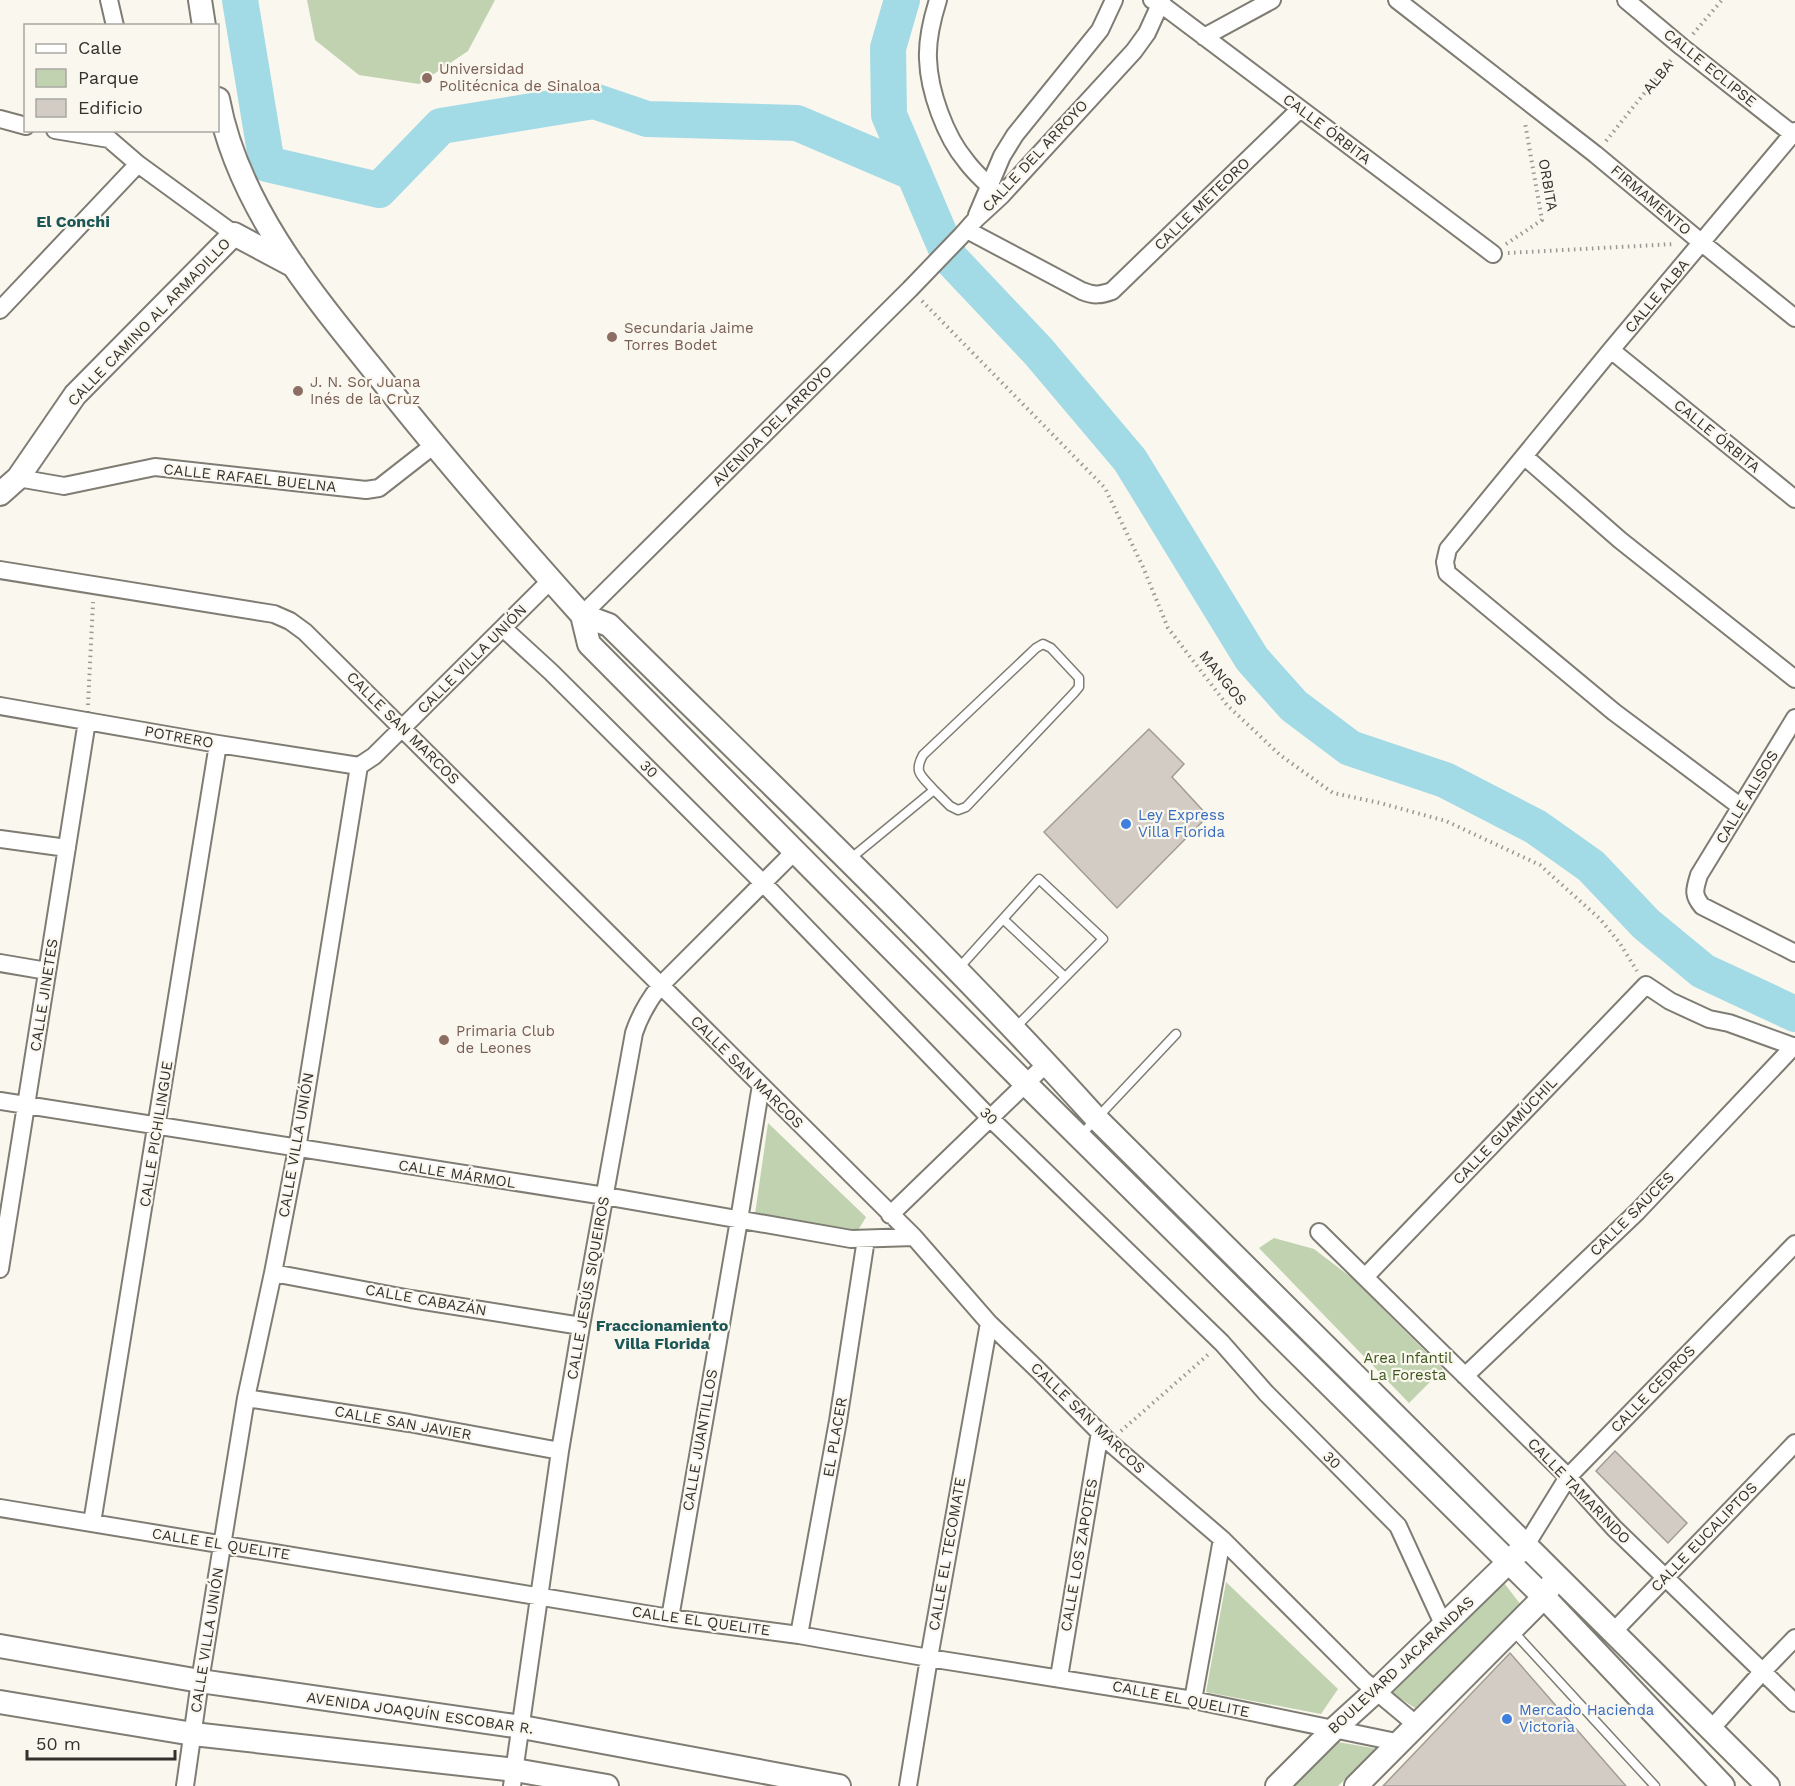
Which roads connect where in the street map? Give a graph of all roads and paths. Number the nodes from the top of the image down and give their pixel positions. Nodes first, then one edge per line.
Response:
1 (109, 0) edge
2 (200, 0) edge
3 (938, 0) edge
4 (1114, 0) edge
5 (1272, 0) edge
6 (1397, 0) edge
7 (1626, 0) edge
8 (1722, 0) edge
9 (1158, 1) edge
10 (114, 24) edge
11 (204, 24) edge
12 (1204, 37) junction
13 (1682, 47) junction
14 (1520, 95) junction
15 (219, 102) edge
16 (1300, 109) junction
17 (0, 119) edge
18 (24, 125) edge
19 (67, 132) edge
20 (1794, 134) edge
21 (1595, 154) junction
22 (138, 164) junction
23 (995, 190) junction
24 (968, 228) junction
25 (234, 234) junction
26 (1702, 243) junction
27 (1493, 254) junction
28 (296, 267) junction
29 (910, 289) junction
30 (0, 310) edge
31 (1795, 318) edge
32 (1611, 350) junction
33 (434, 445) junction
34 (1524, 456) junction
35 (18, 478) junction
36 (0, 494) edge
37 (1795, 499) edge
38 (0, 570) edge
39 (550, 580) junction
40 (94, 586) junction
41 (582, 615) junction
42 (503, 628) junction
43 (1795, 679) edge
44 (0, 706) edge
45 (1795, 718) edge
46 (87, 721) junction
47 (403, 728) junction
48 (218, 744) junction
49 (359, 766) junction
50 (934, 790) junction
51 (1741, 807) junction
52 (0, 839) edge
53 (67, 848) junction
54 (794, 852) junction
55 (848, 861) junction
56 (762, 882) junction
57 (1003, 919) junction
58 (1795, 952) edge
59 (0, 963) edge
60 (957, 970) junction
61 (47, 971) junction
62 (1065, 977) junction
63 (1646, 985) junction
64 (660, 986) junction
65 (1013, 1029) junction
66 (1176, 1034) dead end
67 (1795, 1046) edge
68 (1047, 1064) junction
69 (1026, 1084) junction
70 (761, 1085) junction
71 (0, 1101) edge
72 (27, 1105) junction
73 (990, 1118) junction
74 (1097, 1119) junction
75 (157, 1127) junction
76 (1080, 1136) junction
77 (297, 1149) junction
78 (605, 1196) junction
79 (890, 1215) junction
80 (739, 1220) junction
81 (1319, 1232) dead end
82 (914, 1237) junction
83 (866, 1239) junction
84 (1795, 1244) edge
85 (0, 1269) edge
86 (273, 1273) junction
87 (1365, 1276) junction
88 (989, 1323) junction
89 (581, 1326) junction
90 (1222, 1343) junction
91 (1465, 1376) junction
92 (246, 1398) junction
93 (1105, 1437) junction
94 (1795, 1443) edge
95 (560, 1451) junction
96 (1568, 1477) junction
97 (0, 1508) edge
98 (92, 1523) junction
99 (1222, 1539) junction
100 (222, 1544) junction
101 (1526, 1545) junction
102 (1508, 1563) junction
103 (1556, 1575) junction
104 (1665, 1577) junction
105 (539, 1597) junction
106 (1544, 1598) junction
107 (670, 1618) junction
108 (1444, 1626) junction
109 (1512, 1630) junction
110 (1613, 1632) junction
111 (799, 1635) junction
112 (1795, 1638) edge
113 (0, 1646) edge
114 (929, 1658) junction
115 (1762, 1671) junction
116 (1059, 1677) junction
117 (200, 1681) junction
118 (1376, 1691) junction
119 (1193, 1700) junction
120 (0, 1702) edge
121 (1795, 1703) edge
122 (1418, 1725) junction
123 (522, 1727) junction
124 (1711, 1729) junction
125 (1333, 1730) junction
126 (193, 1734) junction
127 (1401, 1743) junction
128 (513, 1778) edge
129 (185, 1786) edge
130 (607, 1786) edge
131 (839, 1786) edge
132 (908, 1786) edge
133 (1277, 1786) edge
134 (1356, 1786) edge
135 (1655, 1786) edge
136 (1723, 1786) edge
137 (1768, 1786) edge

1 - 10 street
2 - 11 street
3 - 23 street
4 - 23 street, CALLE DEL ARROYO
5 - 12 street
6 - 14 street
7 - 13 street, CALLE ECLIPSE
8 - 13 path, ALBA
9 - 12 street, CALLE ÓRBITA
9 - 23 street, CALLE DEL ARROYO
12 - 16 street, CALLE ÓRBITA
13 - 20 street, CALLE ECLIPSE
13 - 21 path, ALBA
14 - 21 street, FIRMAMENTO
14 - 27 path, ORBITA
15 - 28 street
16 - 24 street, CALLE METEORO
16 - 27 street, CALLE ÓRBITA
17 - 18 street
19 - 22 street
20 - 26 street, CALLE ALBA
21 - 26 street, FIRMAMENTO
22 - 25 street
22 - 30 street
23 - 24 street, CALLE DEL ARROYO
24 - 29 street, AVENIDA DEL ARROYO
25 - 28 street, CALLE CAMINO AL ARMADILLO
25 - 35 street, CALLE CAMINO AL ARMADILLO
26 - 27 path, FIRMAMENTO
26 - 31 street
26 - 32 street, CALLE ALBA
28 - 33 street
29 - 41 street, AVENIDA DEL ARROYO
29 - 63 path, MANGOS
32 - 34 street, CALLE ALBA
32 - 37 street, CALLE ÓRBITA
33 - 35 street, CALLE RAFAEL BUELNA
33 - 39 street
34 - 43 street
34 - 51 street, CALLE ALBA
35 - 36 street, CALLE CAMINO AL ARMADILLO
38 - 40 street, CALLE SAN MARCOS
39 - 41 street
39 - 42 street, CALLE VILLA UNIÓN
40 - 46 path
40 - 47 street, CALLE SAN MARCOS
41 - 54 street
41 - 55 street
42 - 47 street, CALLE VILLA UNIÓN
42 - 56 street, 30
44 - 46 street, POTRERO
45 - 51 street, CALLE ALISOS
46 - 48 street, POTRERO
46 - 53 street, CALLE JINETES
47 - 49 street, CALLE VILLA UNIÓN
47 - 64 street, CALLE SAN MARCOS
48 - 49 street, POTRERO
48 - 75 street, CALLE PICHILINGUE
49 - 77 street, CALLE VILLA UNIÓN
50 - 50 lane
50 - 55 lane
51 - 58 street, CALLE ALISOS
52 - 53 street
53 - 61 street, CALLE JINETES
54 - 56 street, CALLE JESÚS SIQUEIROS
54 - 69 street
55 - 60 street
56 - 64 street, CALLE JESÚS SIQUEIROS
56 - 73 street, 30
57 - 60 lane
57 - 62 lane
57 - 62 lane
59 - 61 street
60 - 65 street
61 - 72 street, CALLE JINETES
62 - 65 lane
63 - 67 street
63 - 87 street, CALLE GUAMÚCHIL
64 - 70 street, CALLE SAN MARCOS
64 - 78 street, CALLE JESÚS SIQUEIROS
65 - 68 street
66 - 74 lane
67 - 91 street, CALLE SAUCES
68 - 69 street
68 - 74 street
69 - 73 street
69 - 76 street
70 - 79 street, CALLE SAN MARCOS
70 - 80 street, CALLE JUANTILLOS
71 - 72 street, CALLE MÁRMOL
72 - 75 street, CALLE MÁRMOL
72 - 85 street, CALLE JINETES
73 - 79 street
73 - 90 street, 30
74 - 76 lane
74 - 101 street
75 - 77 street, CALLE MÁRMOL
75 - 98 street, CALLE PICHILINGUE
76 - 102 street
77 - 78 street, CALLE MÁRMOL
77 - 86 street, CALLE VILLA UNIÓN
78 - 80 street, CALLE MÁRMOL
78 - 89 street, CALLE JESÚS SIQUEIROS
79 - 82 street, CALLE SAN MARCOS
80 - 83 street, CALLE MÁRMOL
80 - 107 street, CALLE JUANTILLOS
81 - 87 street, CALLE TAMARINDO
82 - 83 street, CALLE MÁRMOL
82 - 88 street, CALLE SAN MARCOS
83 - 111 street, EL PLACER
84 - 96 street, CALLE CEDROS
86 - 89 street, CALLE CABAZÁN
86 - 92 street, CALLE VILLA UNIÓN
87 - 91 street, CALLE TAMARINDO
88 - 93 street, CALLE SAN MARCOS
88 - 114 street, CALLE EL TECOMATE
89 - 95 street, CALLE JESÚS SIQUEIROS
90 - 93 path
90 - 108 street, 30
91 - 96 street, CALLE TAMARINDO
92 - 95 street, CALLE SAN JAVIER
92 - 100 street, CALLE VILLA UNIÓN
93 - 99 street, CALLE SAN MARCOS
93 - 116 street, CALLE LOS ZAPOTES
94 - 104 street, CALLE EUCALIPTOS
95 - 105 street, CALLE JESÚS SIQUEIROS
96 - 101 street, CALLE CEDROS
96 - 104 street, CALLE TAMARINDO
97 - 98 street, CALLE EL QUELITE
98 - 100 street, CALLE EL QUELITE
99 - 118 street, CALLE SAN MARCOS
99 - 119 street
100 - 105 street, CALLE EL QUELITE
100 - 117 street, CALLE VILLA UNIÓN
101 - 102 street, BOULEVARD JACARANDAS
101 - 103 street
102 - 106 street
102 - 108 street, BOULEVARD JACARANDAS
103 - 106 street
103 - 110 street
104 - 110 street, CALLE EUCALIPTOS
104 - 115 street, CALLE TAMARINDO
105 - 107 street, CALLE EL QUELITE
105 - 123 street, CALLE JESÚS SIQUEIROS
106 - 109 street
106 - 136 street
107 - 111 street, CALLE EL QUELITE
108 - 118 street, BOULEVARD JACARANDAS
109 - 122 street
109 - 135 lane
110 - 124 street
111 - 114 street, CALLE EL QUELITE
112 - 115 street
113 - 117 street, AVENIDA JOAQUÍN ESCOBAR R.
114 - 116 street, CALLE EL QUELITE
114 - 132 street, CALLE EL TECOMATE
115 - 121 street, CALLE TAMARINDO
115 - 124 street
116 - 119 street, CALLE EL QUELITE
117 - 123 street, AVENIDA JOAQUÍN ESCOBAR R.
117 - 126 street, CALLE VILLA UNIÓN
118 - 122 street, CALLE SAN MARCOS
118 - 125 street, BOULEVARD JACARANDAS
119 - 125 street, CALLE EL QUELITE
120 - 126 street
122 - 127 street
123 - 128 street, CALLE JESÚS SIQUEIROS
123 - 131 street, AVENIDA JOAQUÍN ESCOBAR R.
124 - 137 street
125 - 127 street, CALLE EL QUELITE
125 - 133 street, BOULEVARD JACARANDAS
126 - 128 street
126 - 129 street, CALLE VILLA UNIÓN
127 - 134 street
128 - 130 street

